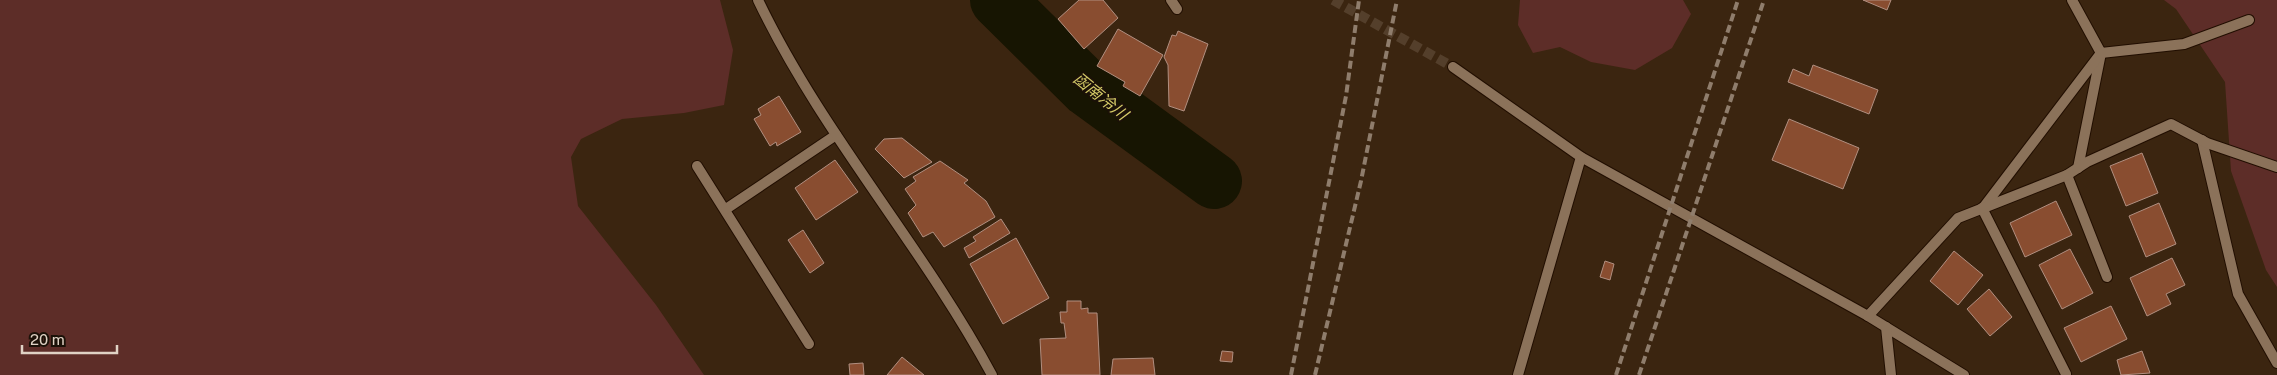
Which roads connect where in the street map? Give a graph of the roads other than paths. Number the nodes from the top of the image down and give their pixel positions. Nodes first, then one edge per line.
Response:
1 (758, 0) edge
2 (2072, 0) edge
3 (2249, 20) dead end
4 (2101, 53) junction
5 (1453, 67) tunnel mouth
6 (836, 135) junction
7 (2202, 140) junction
8 (1581, 157) junction
9 (697, 166) dead end
10 (2277, 167) edge
11 (2078, 168) junction
12 (2068, 175) junction
13 (1982, 208) junction
14 (726, 209) junction
15 (2107, 277) dead end
16 (1868, 316) junction
17 (1886, 327) junction
18 (809, 344) dead end
19 (2277, 364) edge
20 (2066, 374) edge
21 (992, 375) edge
22 (1518, 375) edge
23 (1891, 375) edge
24 (1964, 375) edge

1 - 6 street
2 - 4 street
3 - 4 street
4 - 11 street
4 - 13 street
5 - 8 street
6 - 14 street
6 - 21 street
7 - 10 street
7 - 11 street
7 - 19 street
8 - 16 street
8 - 22 street
9 - 14 street
11 - 12 street
12 - 13 street
12 - 15 street
13 - 16 street
13 - 20 street
14 - 18 street
16 - 17 street
17 - 23 street
17 - 24 street

